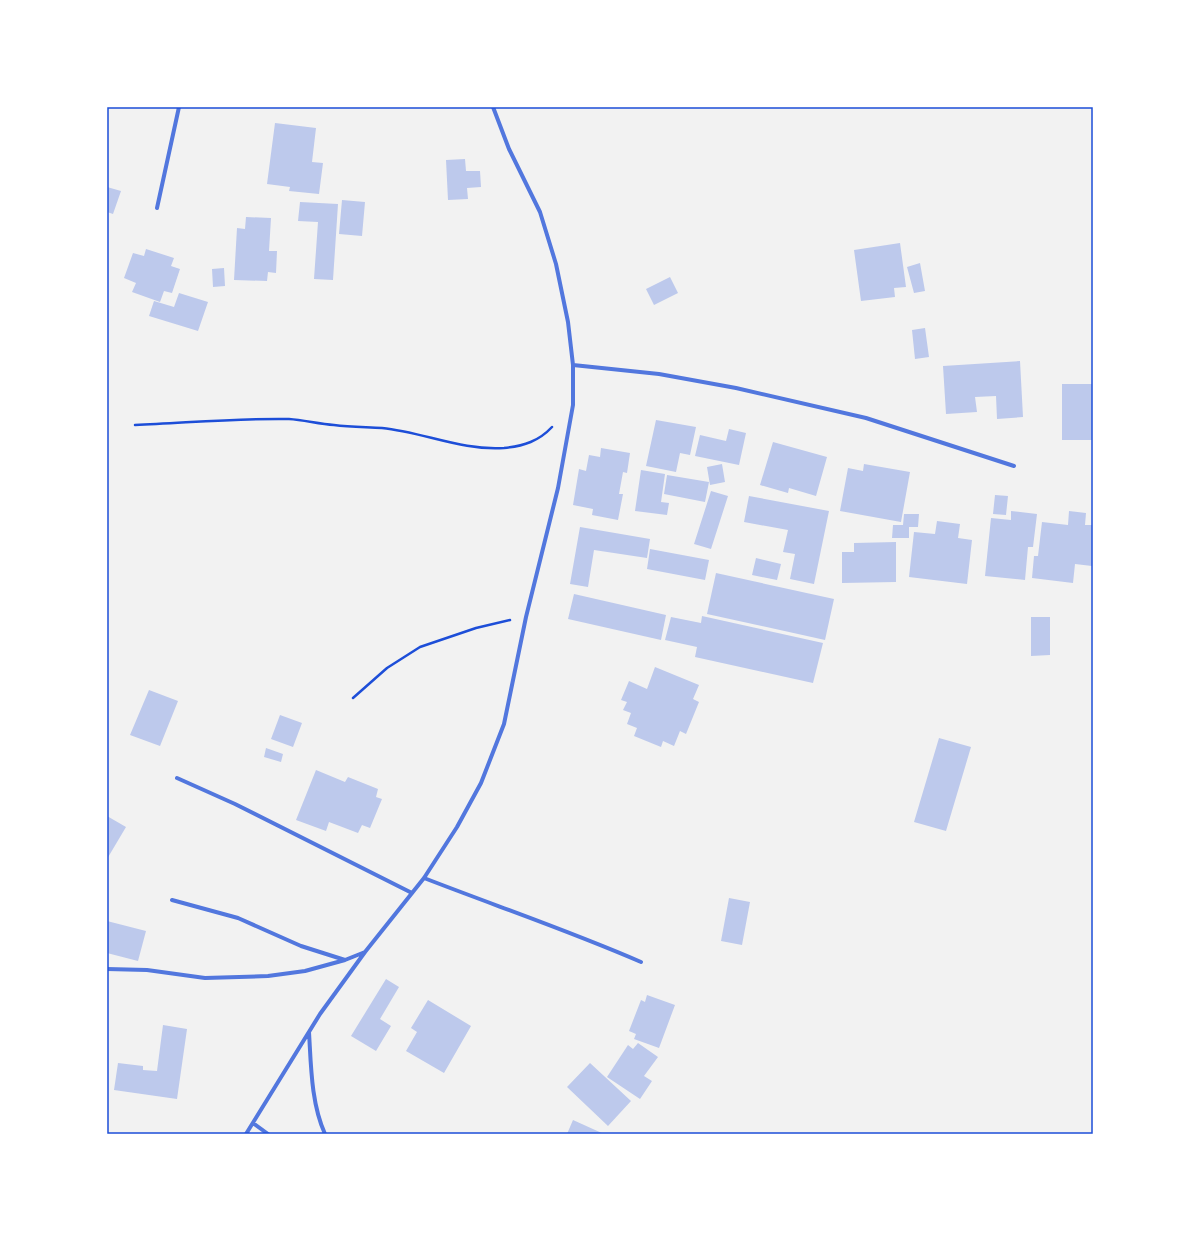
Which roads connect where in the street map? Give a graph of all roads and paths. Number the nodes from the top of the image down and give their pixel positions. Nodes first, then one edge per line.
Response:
1 (179, 107) edge
2 (493, 107) edge
3 (157, 208) dead end
4 (573, 365) junction
5 (573, 404) junction
6 (135, 426) dead end
7 (1014, 466) dead end
8 (526, 616) junction
9 (353, 698) dead end
10 (177, 778) dead end
11 (424, 878) junction
12 (412, 893) junction
13 (172, 900) dead end
14 (365, 952) junction
15 (345, 960) junction
16 (641, 962) dead end
17 (107, 969) edge
18 (309, 1031) junction
19 (253, 1123) junction
20 (246, 1134) edge
21 (268, 1134) edge
22 (325, 1134) edge

1 - 3 street
2 - 4 street
4 - 5 street
4 - 7 street
5 - 6 path
5 - 8 street
8 - 9 path
8 - 11 street
10 - 12 street
11 - 12 street
11 - 16 street
12 - 14 street
13 - 15 street
14 - 15 street
14 - 18 street
15 - 17 street
18 - 19 street
18 - 22 street
19 - 20 street
19 - 21 street

